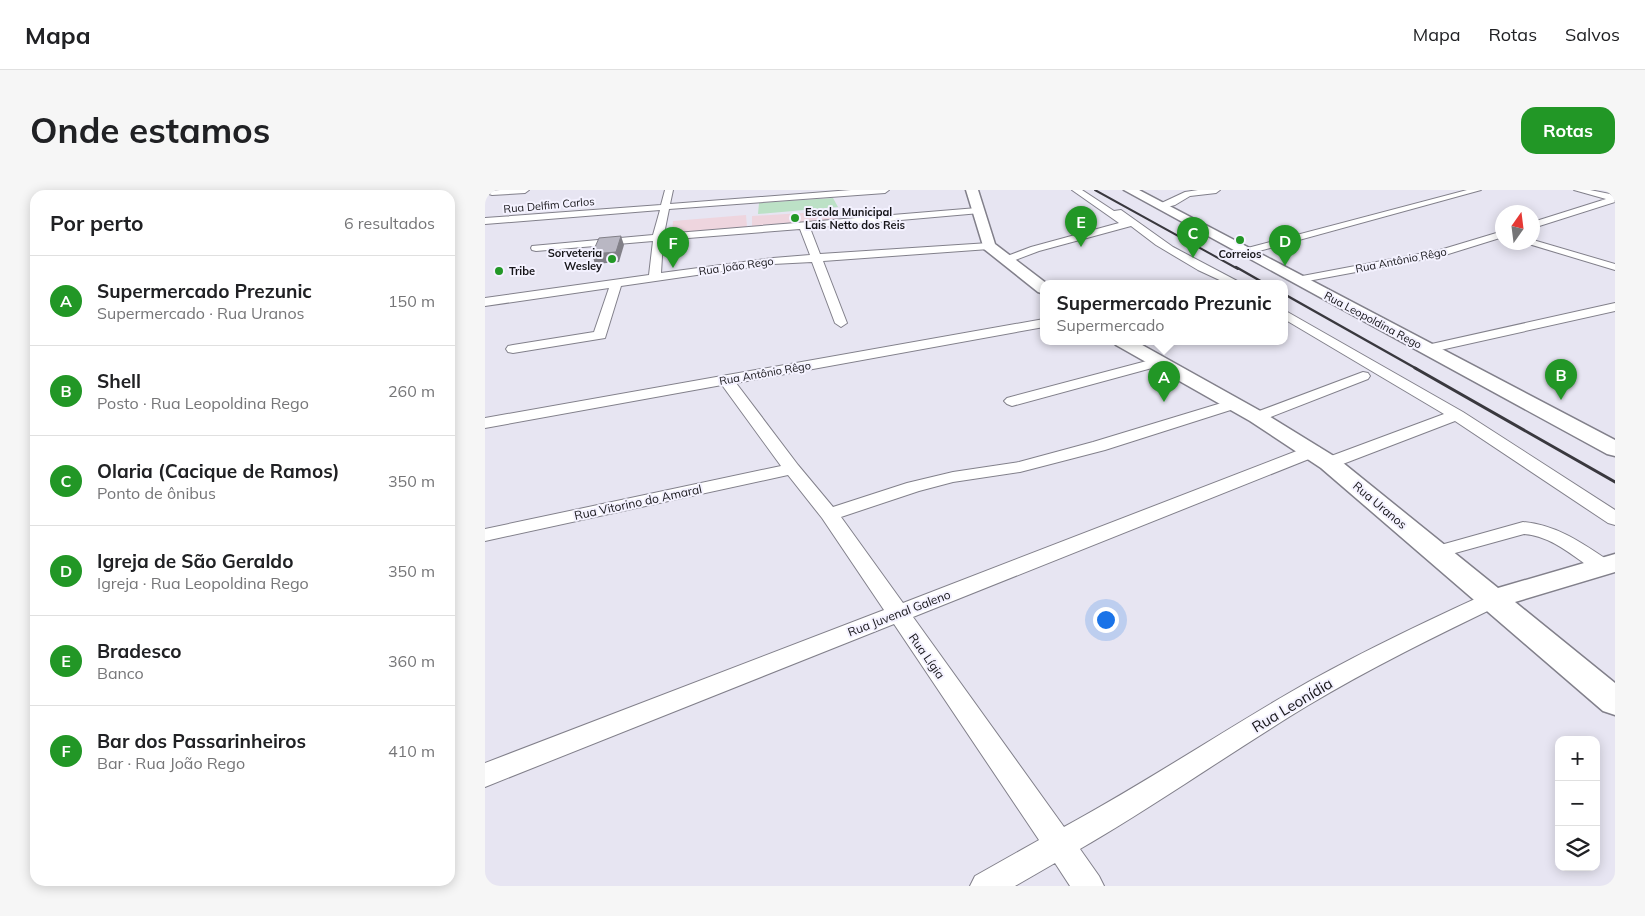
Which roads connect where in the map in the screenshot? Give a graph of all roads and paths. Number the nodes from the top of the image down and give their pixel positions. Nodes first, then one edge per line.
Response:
1 (525, 190) edge
2 (669, 190) edge
3 (885, 190) edge
4 (972, 190) edge
5 (1076, 190) edge
6 (1083, 190) edge
7 (1130, 190) edge
8 (1216, 190) edge
9 (1477, 190) edge
10 (1578, 190) edge
11 (492, 192) dead end
12 (1187, 192) edge
13 (798, 193) edge
14 (1615, 199) edge
15 (755, 200) junction
16 (1166, 205) junction
17 (663, 207) junction
18 (844, 207) junction
19 (485, 210) edge
20 (977, 210) junction
21 (755, 213) dead end
22 (513, 219) junction
23 (489, 221) edge
24 (1127, 221) junction
25 (1540, 222) edge
26 (804, 225) junction
27 (507, 230) dead end
28 (658, 237) junction
29 (1495, 237) edge
30 (1540, 246) edge
31 (536, 248) dead end
32 (991, 248) junction
33 (1035, 249) junction
34 (1244, 252) junction
35 (816, 257) junction
36 (1615, 258) edge
37 (1006, 260) junction
38 (1601, 263) junction
39 (1615, 267) edge
40 (655, 278) junction
41 (1228, 280) edge
42 (1241, 280) edge
43 (1297, 280) junction
44 (616, 283) junction
45 (1040, 286) edge
46 (485, 302) edge
47 (1615, 307) edge
48 (1288, 308) edge
49 (1288, 316) edge
50 (841, 324) dead end
51 (1040, 324) edge
52 (1129, 345) edge
53 (513, 348) dead end
54 (1427, 349) junction
55 (1158, 362) junction
56 (1363, 376) dead end
57 (726, 380) junction
58 (1012, 401) dead end
59 (1234, 404) junction
60 (1457, 414) junction
61 (1257, 417) junction
62 (485, 423) edge
63 (1615, 450) edge
64 (1321, 457) junction
65 (792, 469) junction
66 (1615, 510) edge
67 (829, 514) junction
68 (1615, 520) edge
69 (485, 535) edge
70 (1437, 552) junction
71 (1608, 564) edge
72 (1495, 599) junction
73 (898, 613) junction
74 (1615, 702) edge
75 (485, 775) edge
76 (1059, 844) junction
77 (986, 886) edge
78 (1088, 886) edge

1 - 11 street
2 - 17 street
3 - 18 street, Rua Delfim Carlos
4 - 20 main road
5 - 24 street
6 - 24 street
7 - 16 main road, Rua Leopoldina Rego
8 - 12 street
9 - 34 street
10 - 14 street
12 - 16 street
13 - 15 street, Rua Delfim Carlos
13 - 18 street, Rua Delfim Carlos
14 - 25 street
15 - 17 street, Rua Delfim Carlos
15 - 21 street
16 - 34 main road, Rua Leopoldina Rego
17 - 22 street, Rua Delfim Carlos
17 - 28 street
18 - 20 street
18 - 26 street
19 - 23 street
20 - 32 main road
22 - 23 street, Rua Delfim Carlos
22 - 27 street
24 - 33 street
24 - 41 street
24 - 42 street
26 - 28 street
26 - 35 street
28 - 31 street
28 - 40 street
29 - 43 street, Rua Antônio Rêgo
30 - 38 street
32 - 33 street, Rua João Rego
32 - 35 street, Rua João Rego
32 - 37 main road
33 - 37 street
34 - 43 main road, Rua Leopoldina Rego
35 - 40 street, Rua João Rego
35 - 50 street
36 - 38 street
37 - 45 main road
38 - 39 street
40 - 44 street, Rua João Rego
43 - 54 main road, Rua Leopoldina Rego
44 - 46 street, Rua João Rego
44 - 53 street
47 - 54 street
48 - 66 street
49 - 60 street
51 - 57 street, Rua Antônio Rêgo
52 - 55 main road, Rua Uranos
54 - 63 main road, Rua Leopoldina Rego
55 - 58 street
55 - 59 main road, Rua Uranos
56 - 61 street
57 - 62 street, Rua Antônio Rêgo
57 - 65 street, Rua Lígia
59 - 61 main road, Rua Uranos
59 - 67 street
60 - 64 street, Rua Juvenal Galeno
60 - 68 street
61 - 64 main road, Rua Uranos
64 - 70 main road, Rua Uranos
64 - 73 street, Rua Juvenal Galeno
65 - 67 street, Rua Lígia
65 - 69 street, Rua Vitorino do Amaral
67 - 73 street, Rua Lígia
70 - 71 street
70 - 72 main road, Rua Uranos
71 - 72 main road, Rua Leonídia
72 - 74 main road, Rua Uranos
72 - 76 street, Rua Leonídia
73 - 75 street, Rua Juvenal Galeno
73 - 76 street, Rua Lígia
76 - 77 street, Rua Leonídia
76 - 78 street, Rua Lígia

